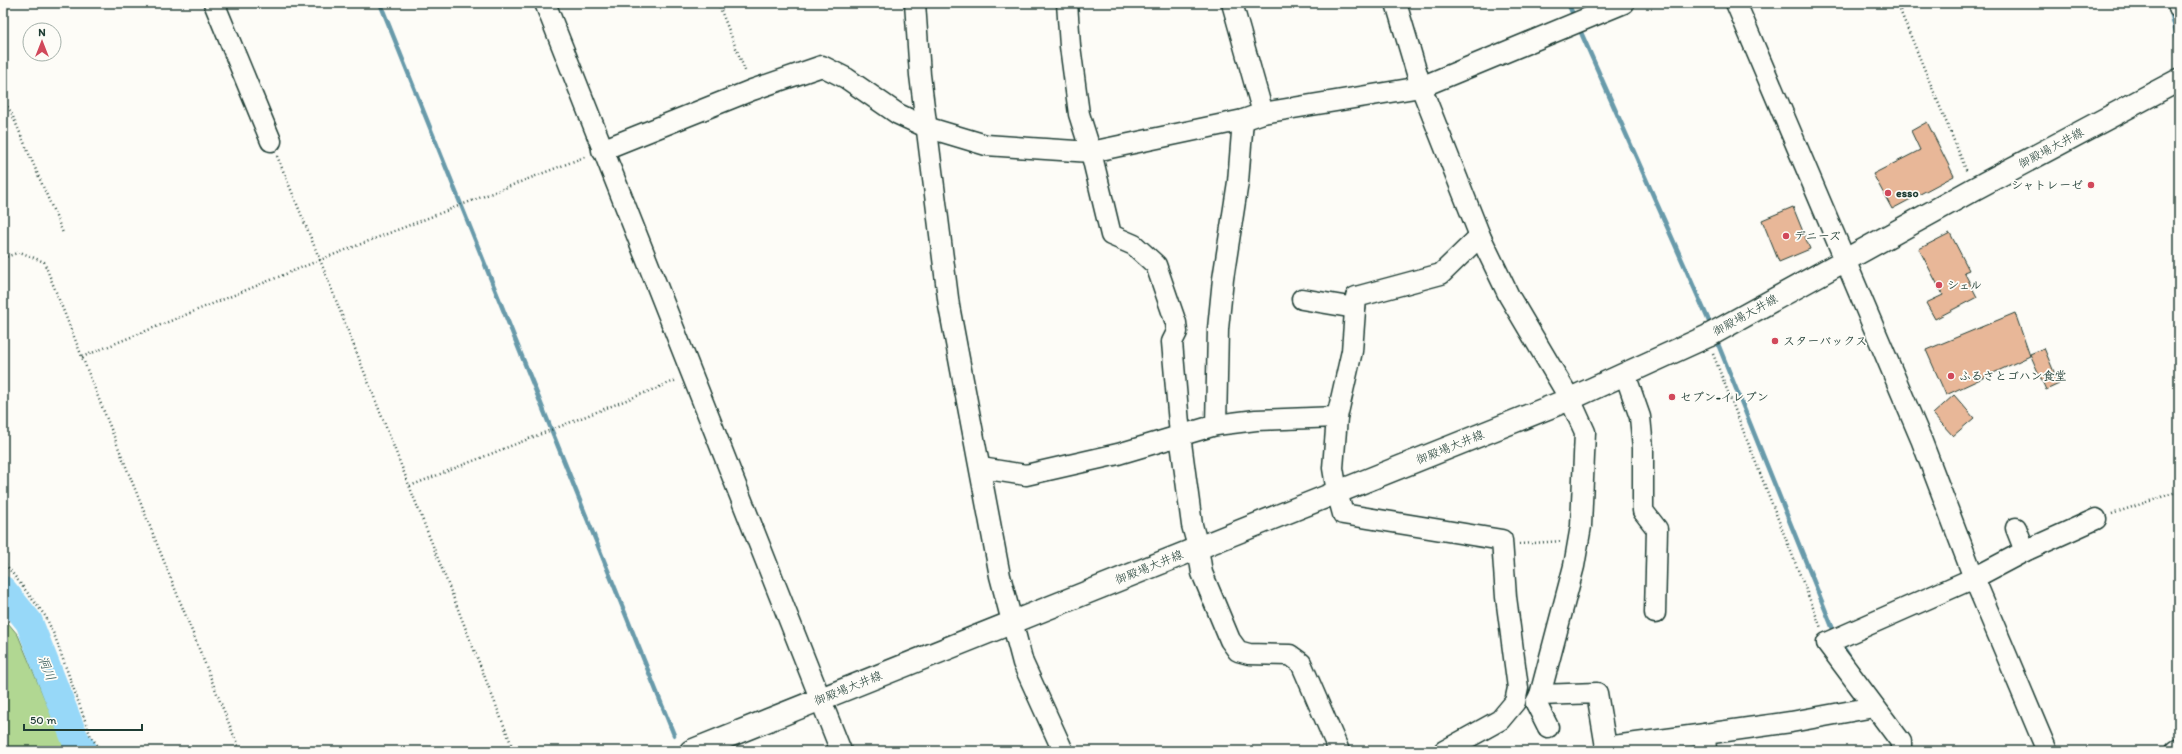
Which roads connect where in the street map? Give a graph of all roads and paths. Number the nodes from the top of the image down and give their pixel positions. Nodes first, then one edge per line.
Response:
1 (214, 3) edge
2 (545, 3) edge
3 (718, 3) edge
4 (915, 3) edge
5 (1067, 3) edge
6 (1232, 3) edge
7 (1396, 3) edge
8 (1624, 3) edge
9 (1736, 3) edge
10 (1897, 3) edge
11 (2178, 3) edge
12 (2179, 8) edge
13 (2179, 80) edge
14 (1421, 87) junction
15 (752, 90) junction
16 (3, 100) edge
17 (1263, 113) junction
18 (1242, 120) junction
19 (926, 127) junction
20 (271, 141) joint
21 (602, 150) junction
22 (1091, 152) junction
23 (1974, 189) junction
24 (63, 233) dead end
25 (1480, 236) junction
26 (3, 258) edge
27 (320, 260) junction
28 (1844, 261) junction
29 (1302, 299) dead end
30 (1355, 308) junction
31 (1712, 333) junction
32 (82, 357) junction
33 (691, 374) junction
34 (1625, 374) junction
35 (1570, 400) junction
36 (1337, 417) junction
37 (1216, 425) junction
38 (1180, 435) junction
39 (981, 468) junction
40 (410, 486) junction
41 (2179, 491) edge
42 (1337, 492) junction
43 (2096, 519) joint
44 (2016, 528) dead end
45 (1578, 539) junction
46 (1503, 545) junction
47 (1198, 547) junction
48 (2025, 551) junction
49 (3, 561) edge
50 (1974, 578) junction
51 (1655, 613) dead end
52 (1011, 622) junction
53 (1827, 643) junction
54 (821, 699) junction
55 (1538, 699) junction
56 (1515, 702) junction
57 (1874, 707) junction
58 (1548, 727) dead end
59 (1706, 743) edge
60 (2179, 749) edge
61 (695, 750) edge
62 (102, 751) edge
63 (240, 751) edge
64 (514, 751) edge
65 (841, 751) edge
66 (1063, 751) edge
67 (1339, 751) edge
68 (1444, 751) edge
69 (1901, 751) edge
70 (2047, 751) edge
71 (2176, 751) edge

1 - 20 street
2 - 21 street
3 - 15 path
4 - 19 street
5 - 22 street
6 - 17 street
7 - 14 street
8 - 14 street
9 - 28 street
10 - 23 path
11 - 12 street
13 - 23 main road, 御殿場大井線
14 - 17 street
14 - 25 street
15 - 19 street
15 - 21 street
16 - 24 path
17 - 18 street
18 - 22 street
18 - 37 street
19 - 22 street
19 - 39 street
20 - 27 path
21 - 27 path
21 - 33 street
22 - 38 street
23 - 28 main road, 御殿場大井線
25 - 30 street
25 - 35 street
26 - 32 path
27 - 32 path
27 - 40 path
28 - 31 main road, 御殿場大井線
28 - 50 street
29 - 30 street
30 - 36 street
31 - 34 main road, 御殿場大井線
31 - 53 path
32 - 63 path
33 - 40 path
33 - 54 street
34 - 35 main road, 御殿場大井線
34 - 51 street
35 - 42 main road, 御殿場大井線
35 - 45 street
36 - 37 street
36 - 42 street
37 - 38 street
38 - 39 street
38 - 47 street
39 - 52 street
40 - 64 path
41 - 43 path
42 - 46 street
42 - 47 main road, 御殿場大井線
43 - 48 street
44 - 48 street
45 - 46 path
45 - 55 street
46 - 56 street
47 - 52 main road, 御殿場大井線
47 - 67 street
48 - 50 street
49 - 62 path
50 - 53 street
50 - 70 street
52 - 54 main road, 御殿場大井線
52 - 66 street
53 - 57 street
54 - 61 main road, 御殿場大井線
54 - 65 street
55 - 56 street
55 - 58 street
55 - 59 street
56 - 68 street
57 - 59 street
57 - 69 street
60 - 71 street

